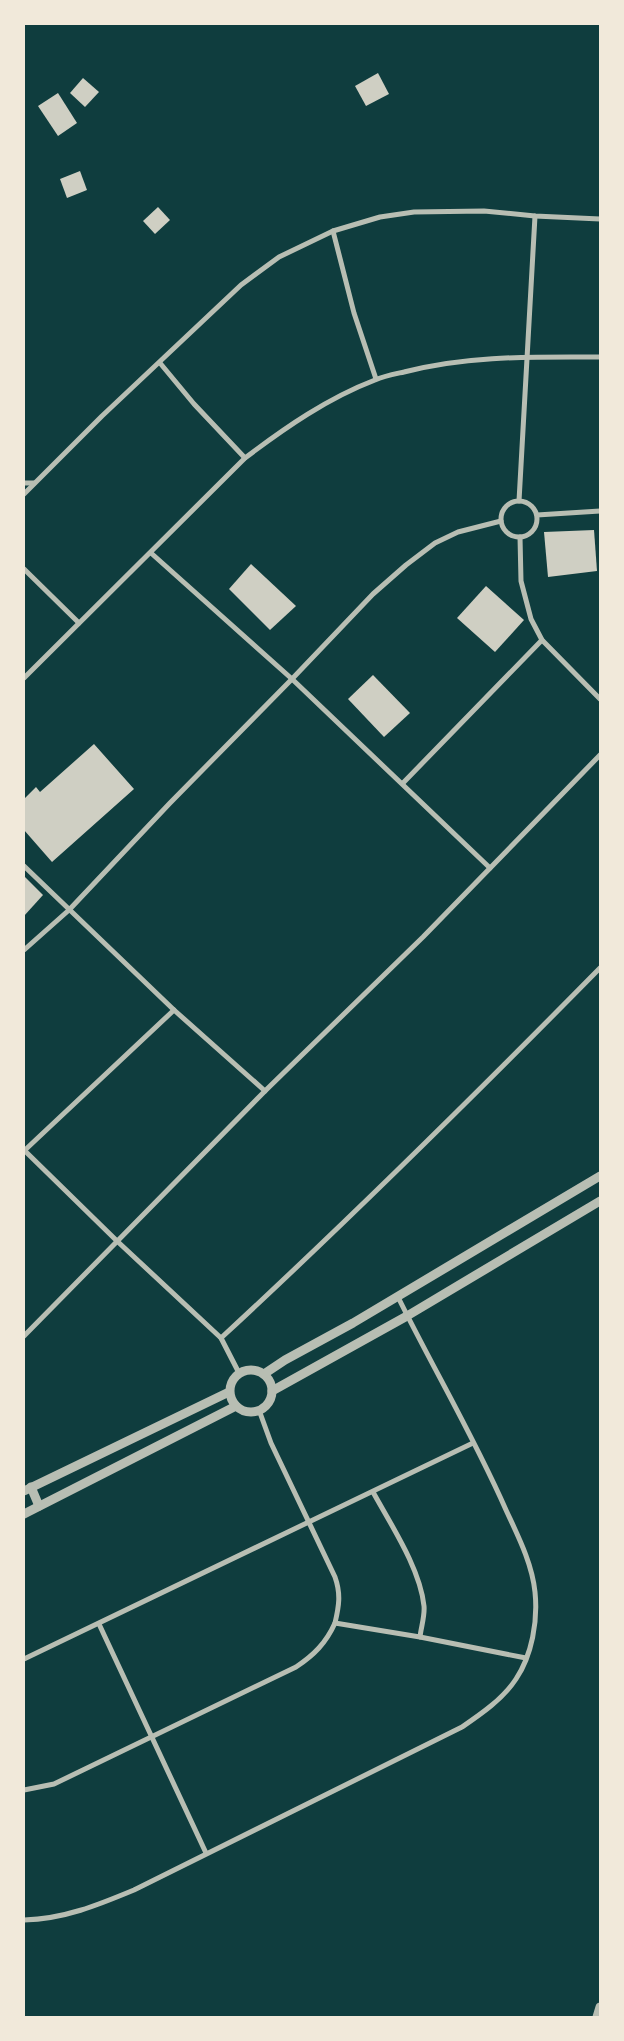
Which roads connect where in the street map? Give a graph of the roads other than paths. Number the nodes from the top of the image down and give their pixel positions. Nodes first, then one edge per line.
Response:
1 (535, 216) junction
2 (600, 219) edge
3 (333, 231) junction
4 (600, 356) edge
5 (528, 358) junction
6 (160, 363) junction
7 (376, 379) junction
8 (246, 458) junction
9 (24, 483) edge
10 (34, 483) junction
11 (24, 494) edge
12 (519, 500) junction
13 (600, 511) edge
14 (537, 515) junction
15 (501, 521) junction
16 (520, 536) junction
17 (151, 553) junction
18 (24, 569) edge
19 (79, 623) junction
20 (542, 640) junction
21 (24, 678) edge
22 (292, 679) junction
23 (600, 699) edge
24 (600, 755) edge
25 (403, 783) junction
26 (24, 866) edge
27 (490, 868) junction
28 (70, 910) junction
29 (24, 950) edge
30 (600, 968) edge
31 (174, 1010) junction
32 (265, 1091) junction
33 (24, 1150) edge
34 (600, 1176) edge
35 (600, 1201) edge
36 (117, 1241) junction
37 (398, 1297) junction
38 (407, 1316) junction
39 (24, 1336) edge
40 (221, 1338) junction
41 (239, 1373) junction
42 (264, 1374) junction
43 (272, 1391) junction
44 (229, 1392) junction
45 (236, 1406) junction
46 (259, 1410) junction
47 (474, 1443) junction
48 (27, 1489) edge
49 (374, 1492) junction
50 (40, 1506) junction
51 (24, 1514) edge
52 (308, 1522) junction
53 (335, 1623) junction
54 (99, 1624) junction
55 (420, 1637) junction
56 (526, 1658) junction
57 (24, 1659) edge
58 (151, 1738) junction
59 (24, 1790) edge
60 (206, 1853) junction
61 (24, 1920) edge
62 (600, 2007) edge
63 (597, 2017) edge

1 - 2 street
1 - 3 street
1 - 5 street
3 - 6 street
3 - 7 street
4 - 5 street
5 - 7 street
5 - 12 street
6 - 8 street
6 - 10 street
7 - 8 street
8 - 17 street
9 - 10 street
10 - 11 street
12 - 14 street
12 - 15 street
13 - 14 street
14 - 16 street
15 - 16 street
15 - 22 street
16 - 20 street
17 - 19 street
17 - 22 street
18 - 19 street
19 - 21 street
20 - 23 street
20 - 25 street
22 - 25 street
22 - 28 street
24 - 27 street
25 - 27 street
26 - 28 street
27 - 32 street
28 - 29 street
28 - 31 street
30 - 40 street
31 - 32 street
31 - 33 street
32 - 36 street
33 - 36 street
34 - 37 street
35 - 38 street
36 - 39 street
36 - 40 street
37 - 38 street
37 - 42 street
38 - 43 street
38 - 47 street
40 - 41 street
41 - 42 street
41 - 44 street
42 - 43 street
43 - 46 street
44 - 45 street
44 - 48 street
45 - 46 street
45 - 50 street
46 - 52 street
47 - 49 street
47 - 56 street
48 - 50 street
49 - 52 street
49 - 55 street
50 - 51 street
52 - 53 street
52 - 54 street
53 - 55 street
53 - 58 street
54 - 57 street
54 - 58 street
55 - 56 street
56 - 60 street
58 - 59 street
58 - 60 street
60 - 61 street
62 - 63 street

